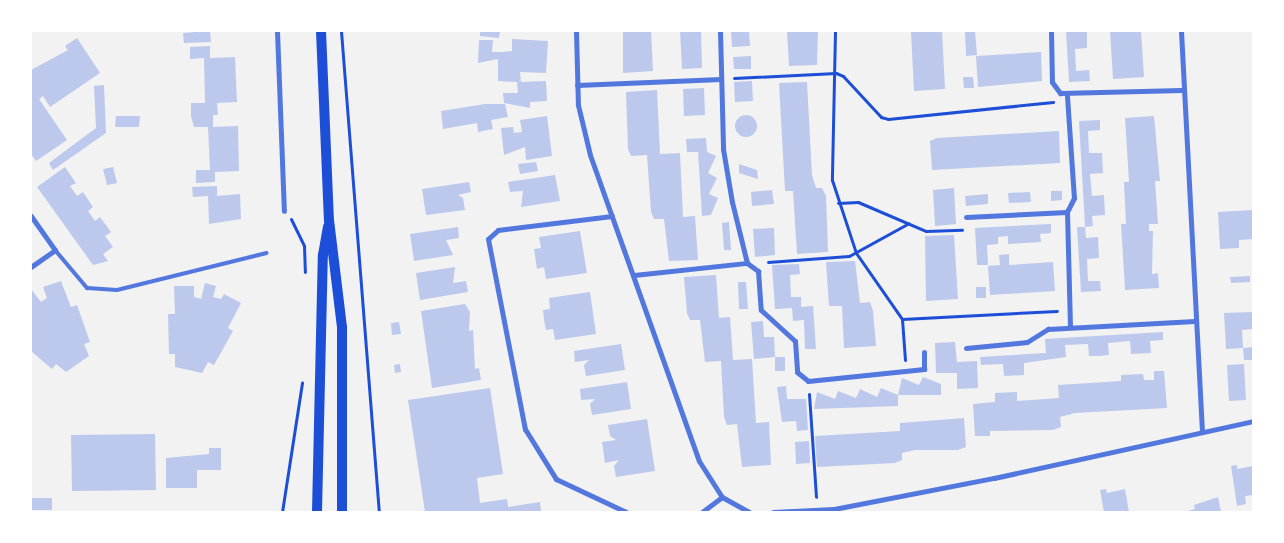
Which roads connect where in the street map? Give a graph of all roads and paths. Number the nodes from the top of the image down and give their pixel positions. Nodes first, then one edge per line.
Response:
1 (277, 31) edge
2 (321, 31) edge
3 (341, 31) edge
4 (576, 31) edge
5 (720, 31) edge
6 (835, 31) edge
7 (1051, 31) edge
8 (1181, 31) edge
9 (836, 73) junction
10 (721, 79) junction
11 (578, 85) junction
12 (1182, 90) junction
13 (1067, 96) junction
14 (838, 203) junction
15 (284, 211) joint
16 (1068, 212) junction
17 (31, 216) edge
18 (612, 216) junction
19 (966, 217) joint
20 (329, 220) junction
21 (909, 223) junction
22 (54, 250) junction
23 (266, 252) dead end
24 (856, 252) junction
25 (747, 263) junction
26 (31, 267) edge
27 (634, 275) junction
28 (305, 283) dead end
29 (1070, 310) junction
30 (902, 319) junction
31 (1195, 321) junction
32 (1070, 327) junction
33 (966, 348) dead end
34 (924, 352) dead end
35 (905, 370) junction
36 (303, 372) dead end
37 (808, 381) junction
38 (1253, 420) edge
39 (1202, 431) junction
40 (722, 497) junction
41 (816, 509) junction
42 (282, 512) edge
43 (317, 512) edge
44 (342, 512) edge
45 (379, 512) edge
46 (626, 512) edge
47 (702, 512) edge
48 (749, 512) edge
49 (773, 512) edge

1 - 15 street
2 - 20 main road
3 - 45 path
4 - 11 street
5 - 10 street
6 - 9 path
7 - 13 street
8 - 12 street
9 - 10 path
9 - 13 path
9 - 14 path
10 - 11 street
10 - 25 street
11 - 18 street
12 - 13 street
12 - 31 street
13 - 16 street
14 - 21 path
14 - 24 path
15 - 28 path
16 - 19 street
16 - 29 street
17 - 22 street
18 - 27 street
18 - 46 street
19 - 21 path
20 - 43 main road
20 - 44 main road
21 - 24 path
22 - 23 lane
22 - 26 street
24 - 25 path
24 - 30 path
25 - 27 street
25 - 37 street
27 - 40 street
29 - 30 path
29 - 32 street
30 - 35 path
31 - 32 street
31 - 39 street
32 - 33 street
34 - 35 street
35 - 37 street
36 - 42 path
37 - 41 path
38 - 39 street
39 - 41 street
40 - 47 street
40 - 48 street
41 - 49 street

